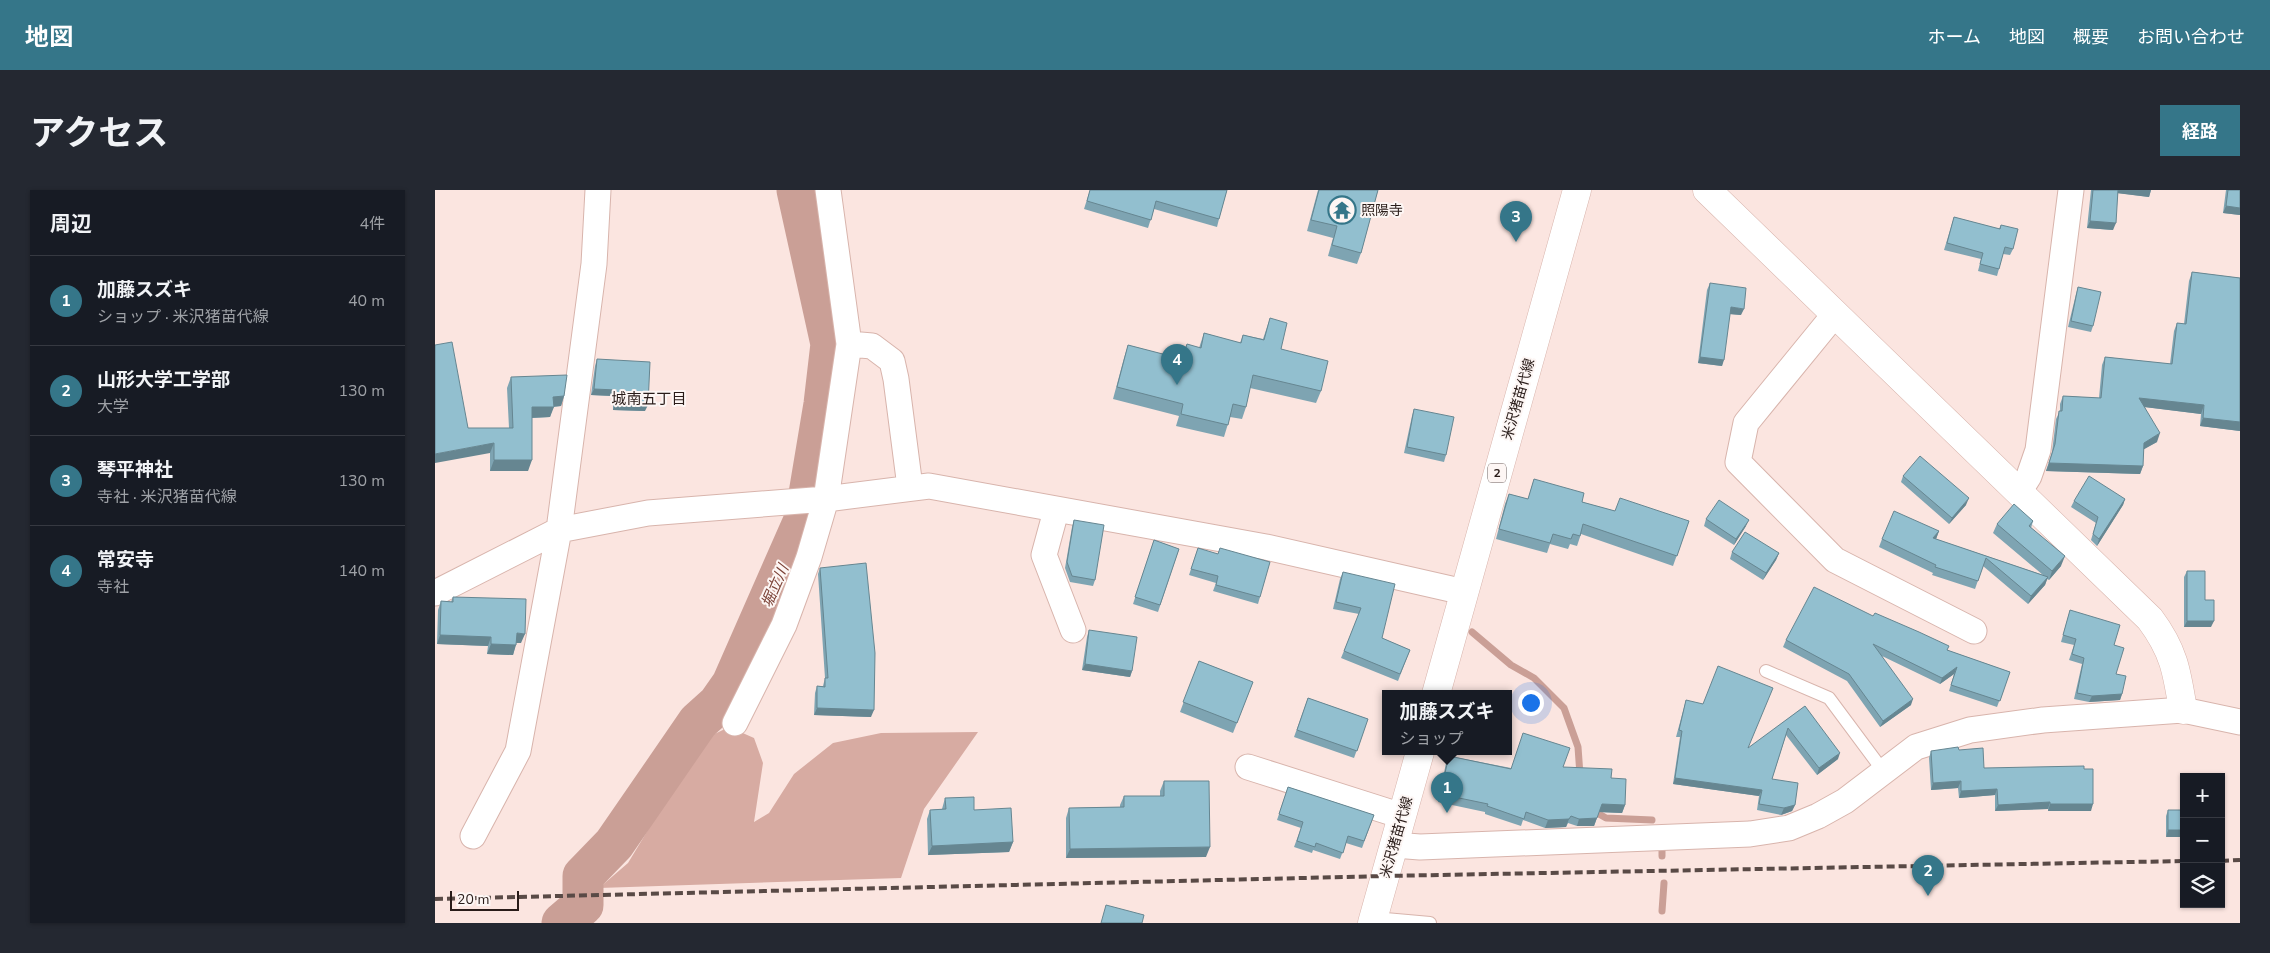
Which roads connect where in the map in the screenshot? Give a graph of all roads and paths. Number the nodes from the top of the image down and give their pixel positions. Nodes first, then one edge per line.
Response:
1 (598, 190) edge
2 (829, 190) edge
3 (1577, 190) edge
4 (1707, 190) edge
5 (2071, 190) edge
6 (1835, 314) junction
7 (849, 344) junction
8 (910, 488) junction
9 (2019, 492) junction
10 (821, 499) junction
11 (1056, 510) junction
12 (559, 530) junction
13 (435, 592) edge
14 (1464, 592) junction
15 (1073, 630) dead end
16 (1974, 631) dead end
17 (1766, 671) dead end
18 (1437, 690) edge
19 (2183, 710) junction
20 (2240, 722) edge
21 (735, 723) dead end
22 (1419, 755) edge
23 (1248, 767) dead end
24 (1884, 772) junction
25 (1402, 816) junction
26 (473, 836) dead end
27 (1394, 845) junction
28 (1373, 920) edge
29 (1430, 923) edge

1 - 12 street
2 - 7 street
3 - 14 street, 米沢猪苗代線 / 2
4 - 6 street
5 - 9 street
6 - 9 street
6 - 16 street
7 - 8 street
7 - 10 street
8 - 10 street
8 - 11 street
9 - 19 street
10 - 12 street
10 - 21 street
11 - 14 street
11 - 15 street
12 - 13 street
12 - 26 street
14 - 18 street, 米沢猪苗代線 / 2
17 - 24 lane
19 - 20 street
19 - 24 street
22 - 25 street, 米沢猪苗代線
23 - 25 street
24 - 27 street
25 - 27 street, 米沢猪苗代線
27 - 28 street, 米沢猪苗代線
28 - 29 lane

